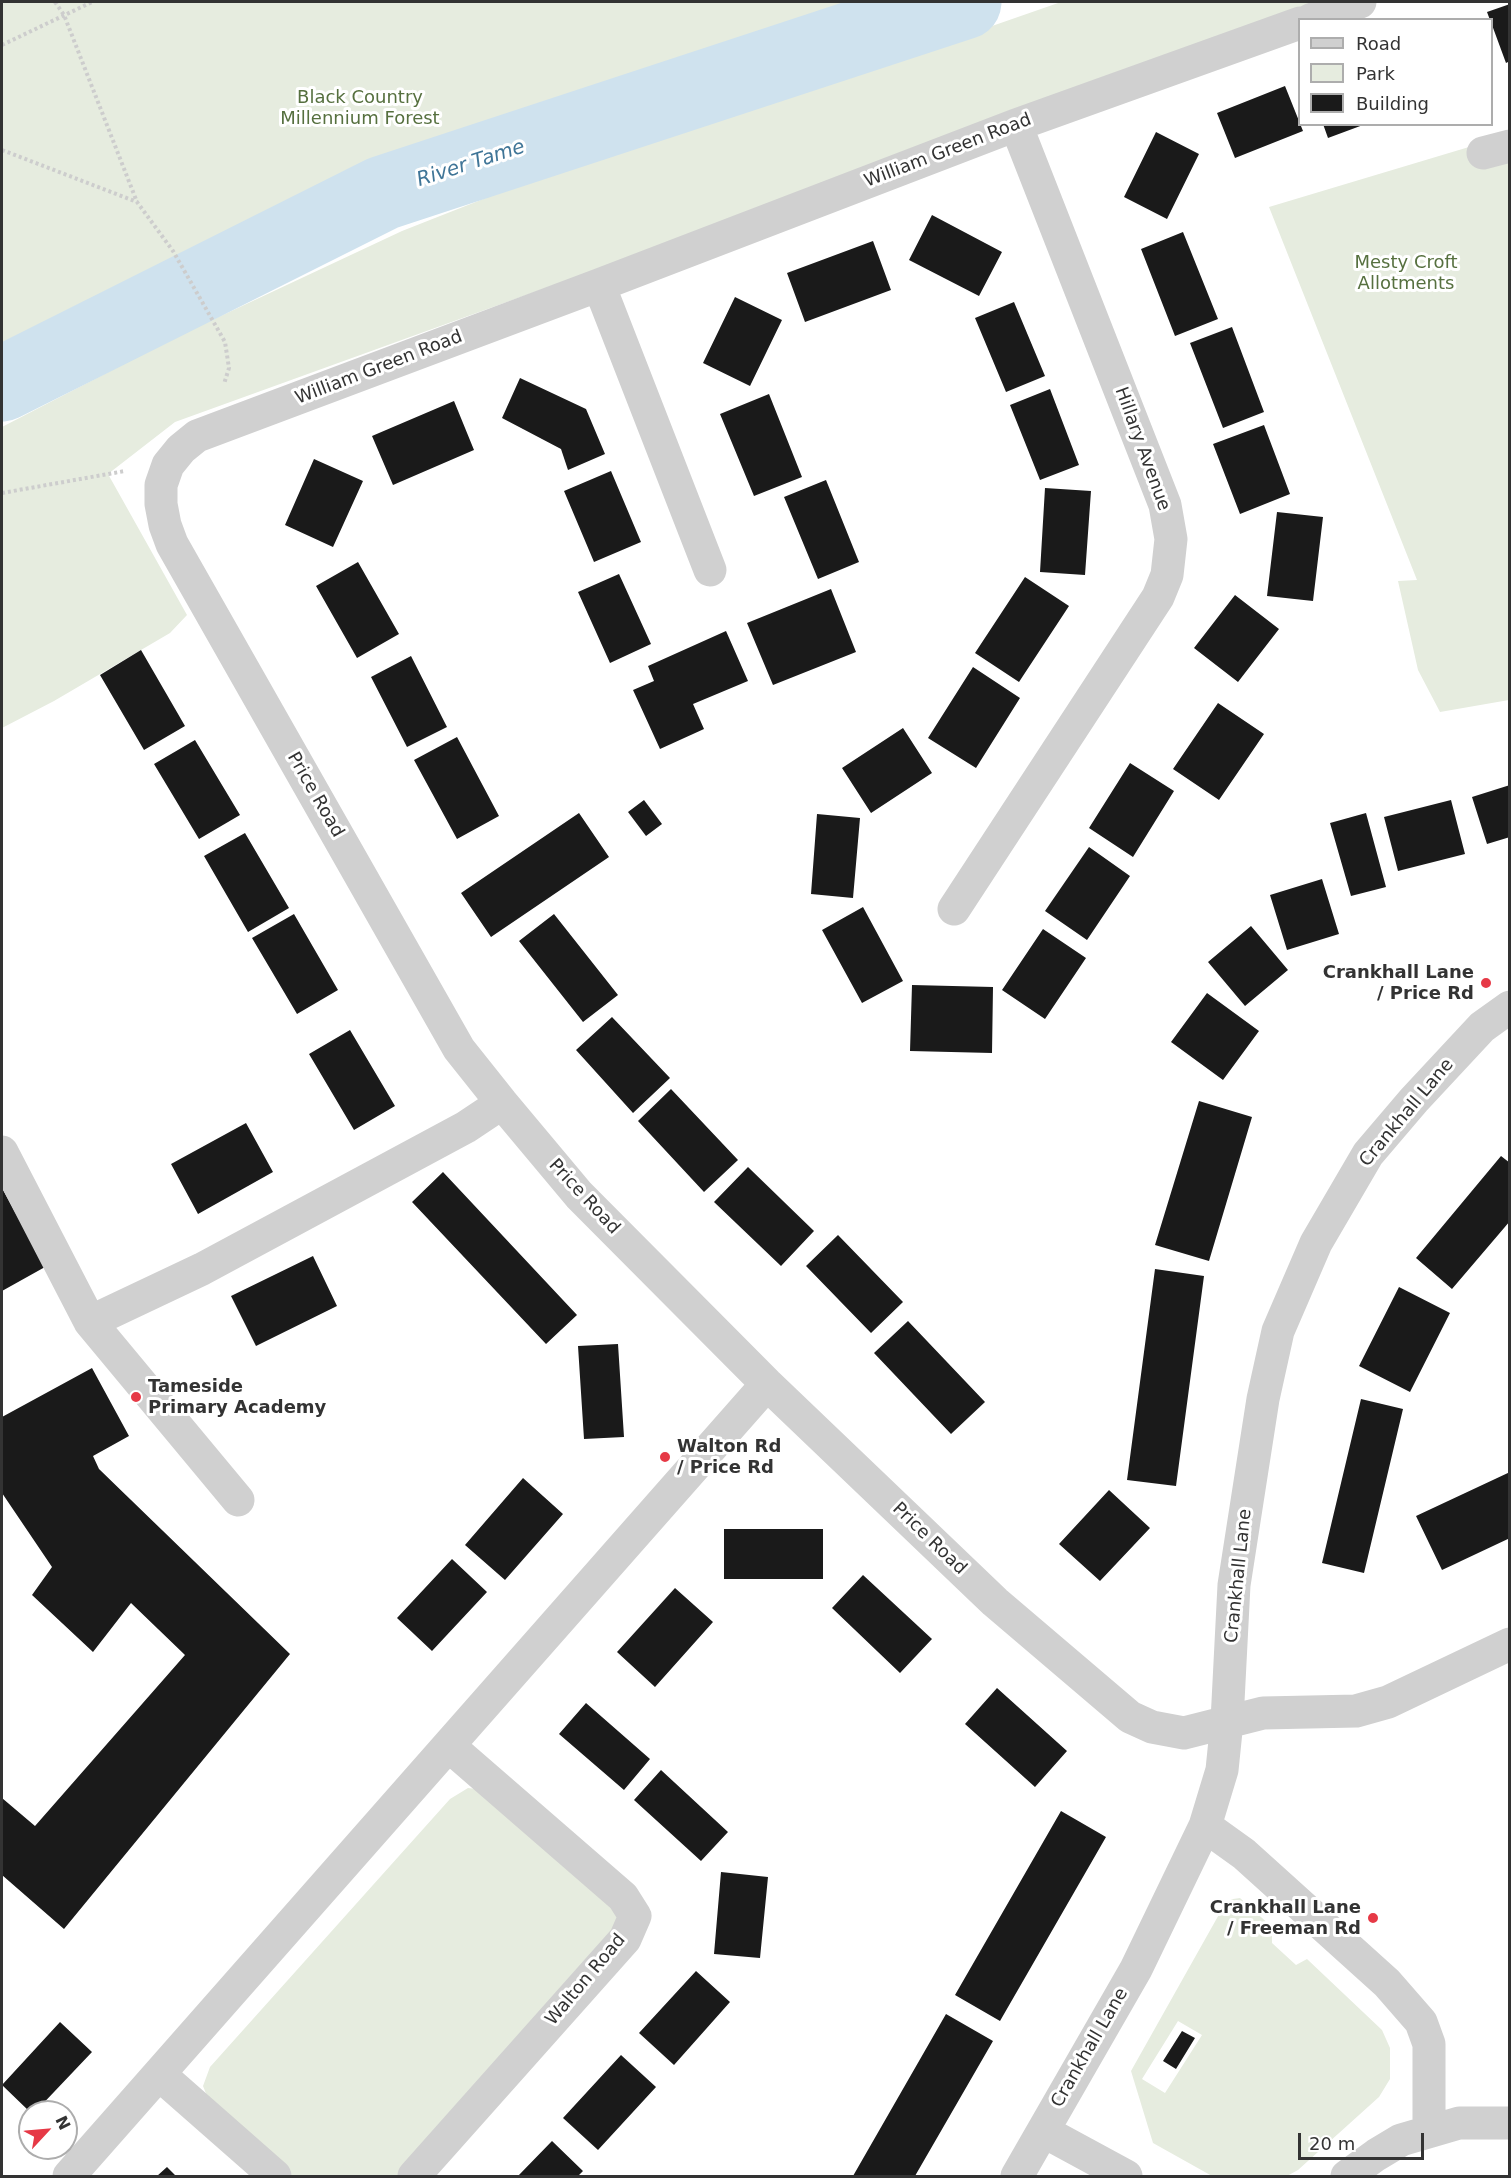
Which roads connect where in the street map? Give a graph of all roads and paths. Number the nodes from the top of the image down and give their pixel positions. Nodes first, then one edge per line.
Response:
1 (56, 2) edge
2 (92, 2) edge
3 (1360, 2) edge
4 (64, 15) junction
5 (1316, 18) edge
6 (1298, 23) edge
7 (2, 45) edge
8 (1017, 125) junction
9 (2, 150) edge
10 (137, 202) junction
11 (599, 285) junction
12 (225, 342) dead end
13 (168, 465) junction
14 (2, 493) edge
15 (711, 570) dead end
16 (954, 909) dead end
17 (1509, 1007) edge
18 (502, 1103) junction
19 (2, 1152) edge
20 (90, 1322) junction
21 (767, 1384) junction
22 (238, 1500) dead end
23 (1509, 1644) edge
24 (1227, 1721) junction
25 (449, 1746) junction
26 (1205, 1826) junction
27 (159, 2074) junction
28 (1509, 2123) edge
29 (1043, 2131) junction
30 (1429, 2131) junction
31 (69, 2176) edge
32 (275, 2176) edge
33 (414, 2176) edge
34 (1017, 2176) edge
35 (1126, 2176) edge
36 (1347, 2176) edge

1 - 4 path
2 - 4 path
3 - 5 street
4 - 7 path
4 - 10 path
6 - 8 street, William Green Road
8 - 11 street, William Green Road
8 - 16 street, Hillary Avenue
9 - 10 path
10 - 12 path
11 - 13 street, William Green Road
11 - 15 street
13 - 14 path
13 - 18 street, Price Road
17 - 24 street, Crankhall Lane
18 - 20 street
18 - 21 street, Price Road
19 - 20 street
20 - 22 street
21 - 24 street, Price Road
21 - 25 street
23 - 24 street, Price Road
24 - 26 street, Crankhall Lane
25 - 27 street
25 - 33 street, Walton Road
26 - 29 street, Crankhall Lane
26 - 30 street
27 - 31 street
27 - 32 street
28 - 30 street
29 - 34 street, Crankhall Lane
29 - 35 street
30 - 36 street

